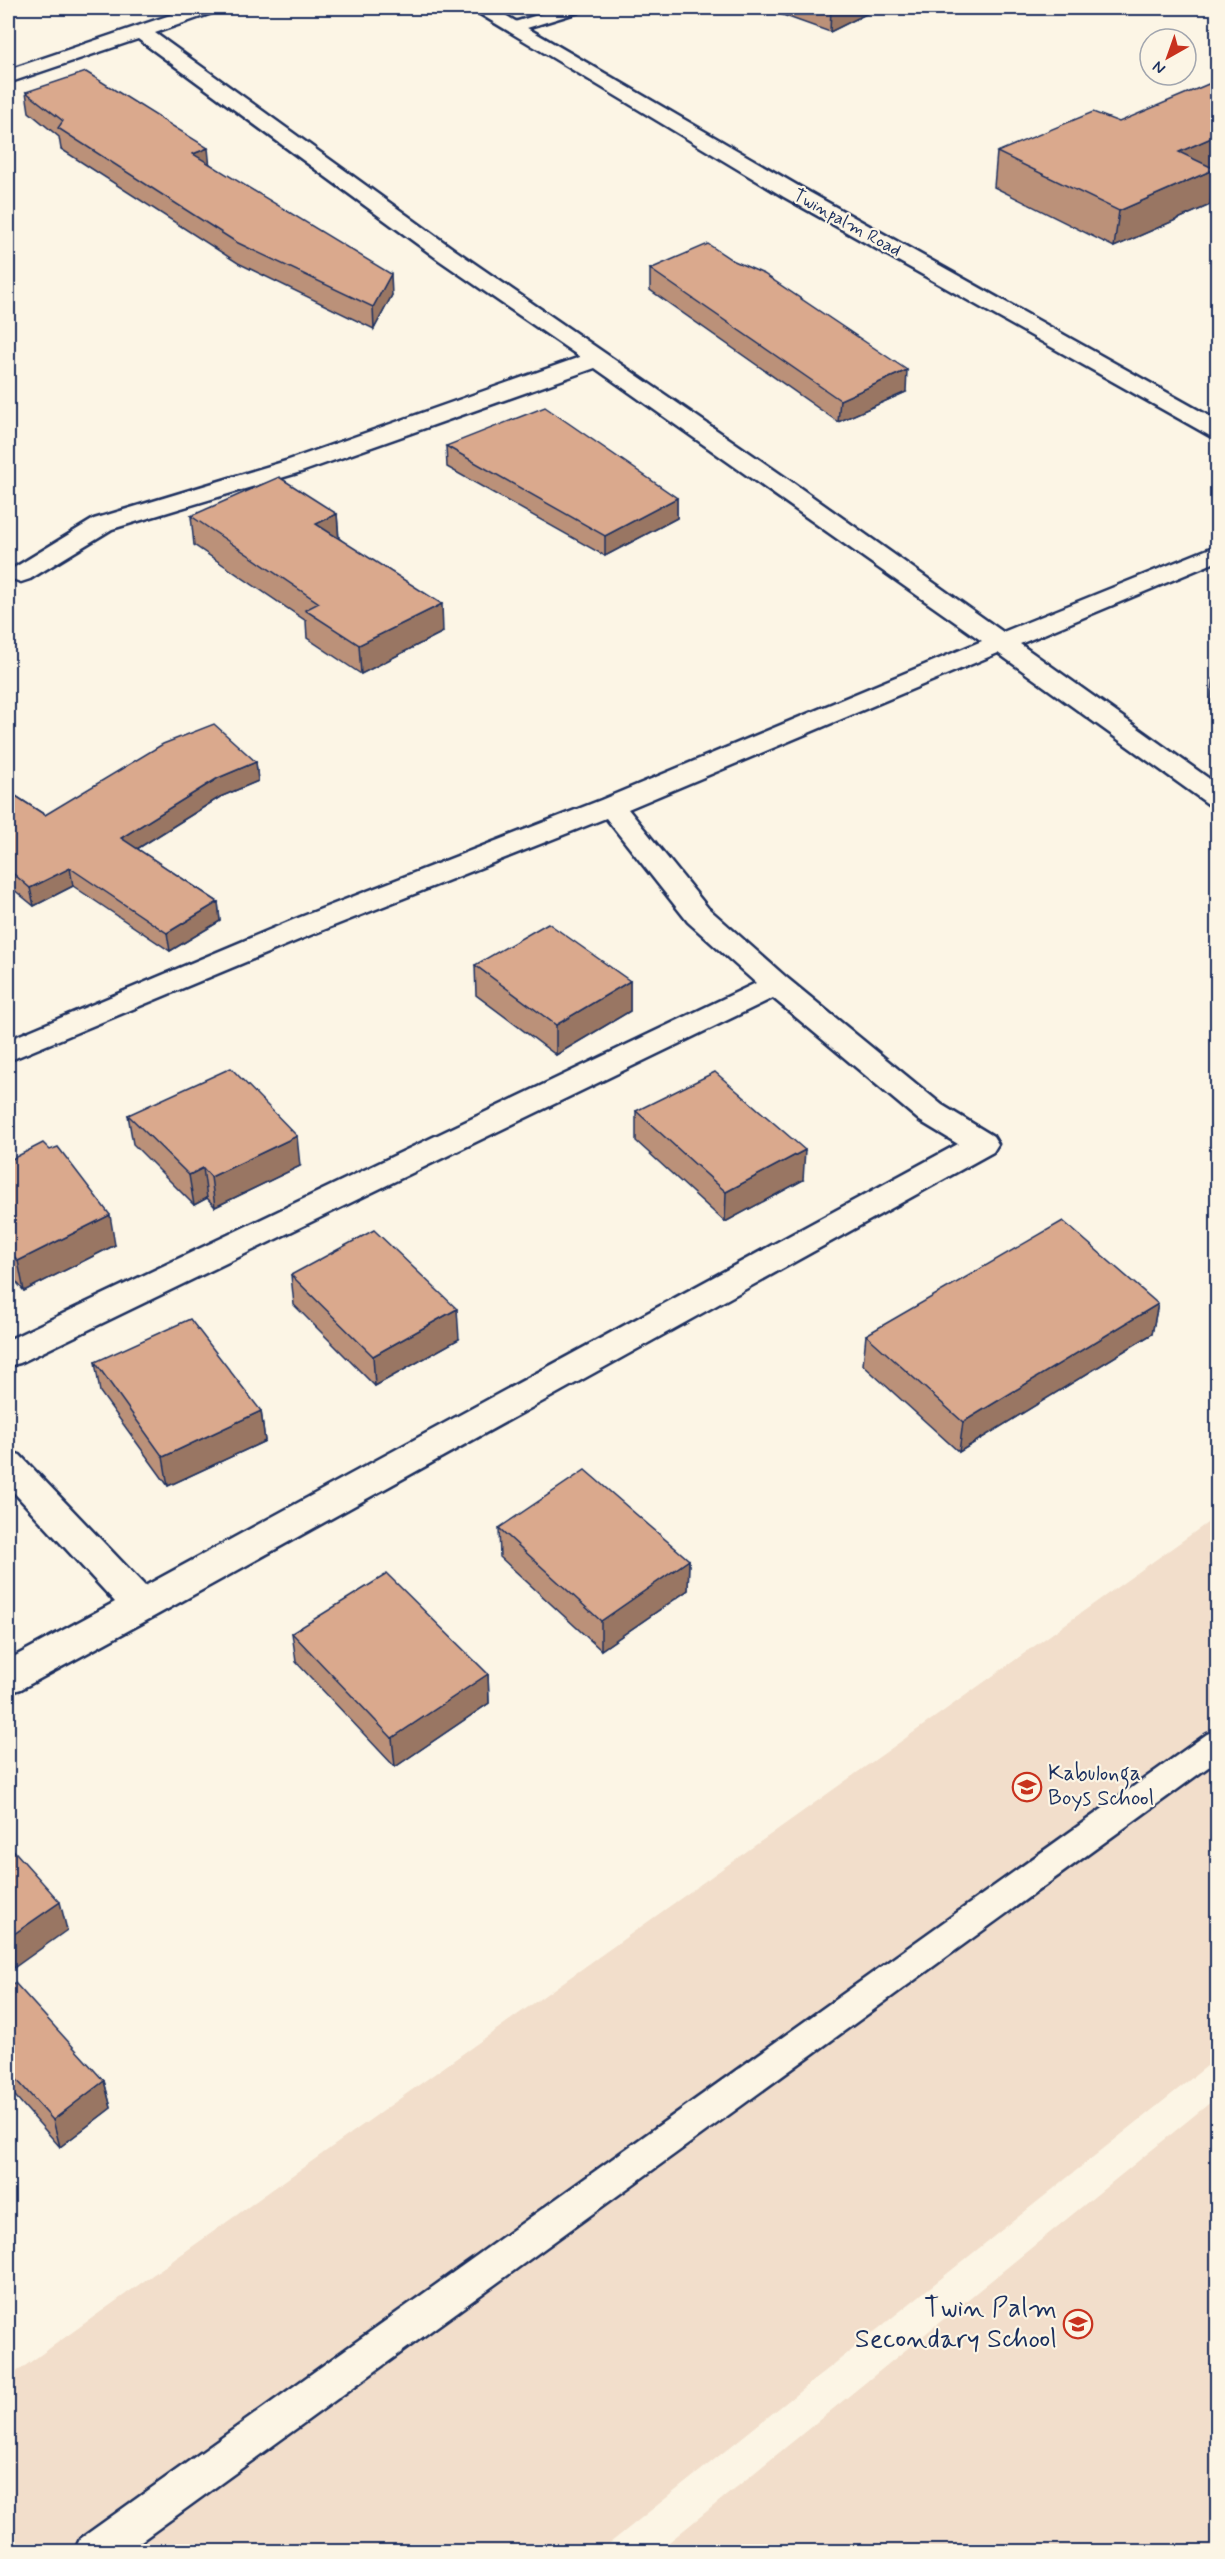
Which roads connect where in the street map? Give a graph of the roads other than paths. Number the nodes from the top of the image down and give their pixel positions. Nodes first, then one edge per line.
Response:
1 (208, 8) edge
2 (480, 8) edge
3 (576, 8) edge
4 (514, 27) junction
5 (141, 33) junction
6 (8, 77) edge
7 (598, 359) junction
8 (1218, 431) edge
9 (1218, 552) edge
10 (21, 574) dead end
11 (1002, 643) junction
12 (1218, 798) edge
13 (611, 806) junction
14 (776, 985) junction
15 (8, 1051) edge
16 (8, 1354) edge
17 (8, 1464) edge
18 (142, 1606) junction
19 (8, 1678) edge
20 (1218, 1743) edge
21 (93, 2552) edge

1 - 5 street
2 - 4 street, Twinpalm Road
3 - 4 lane
4 - 8 street, Twinpalm Road
5 - 6 street
5 - 7 street
7 - 10 street
7 - 11 street
9 - 11 street
11 - 12 street
11 - 13 street
13 - 14 street
13 - 15 street
14 - 16 street
14 - 18 street
17 - 18 street
18 - 19 street
20 - 21 lane

